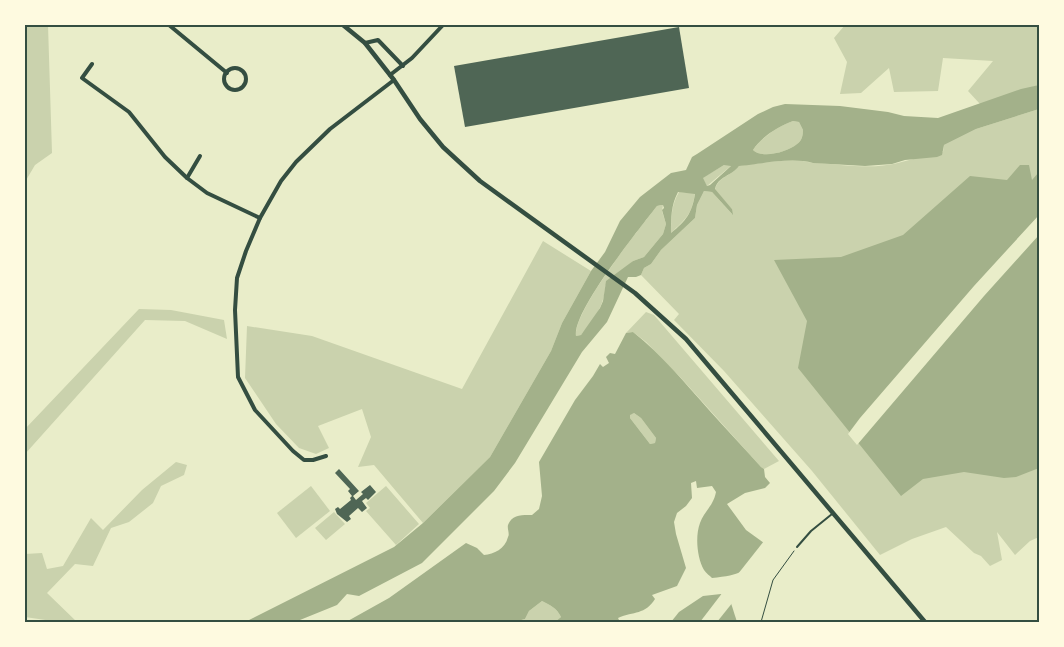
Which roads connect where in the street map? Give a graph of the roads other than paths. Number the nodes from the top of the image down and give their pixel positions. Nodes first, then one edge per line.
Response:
1 (169, 25) edge
2 (343, 25) edge
3 (443, 25) edge
4 (364, 43) junction
5 (92, 64) dead end
6 (403, 66) junction
7 (227, 73) junction
8 (392, 78) junction
9 (200, 156) dead end
10 (187, 178) junction
11 (260, 218) junction
12 (326, 456) dead end
13 (832, 514) junction
14 (797, 547) road end
15 (925, 622) edge

1 - 7 street
2 - 4 street
3 - 6 street
4 - 6 street
4 - 8 street
5 - 10 street
6 - 8 street
7 - 7 street
8 - 11 street
8 - 13 street
9 - 10 street
10 - 11 street
11 - 12 street
13 - 14 lane
13 - 15 street

